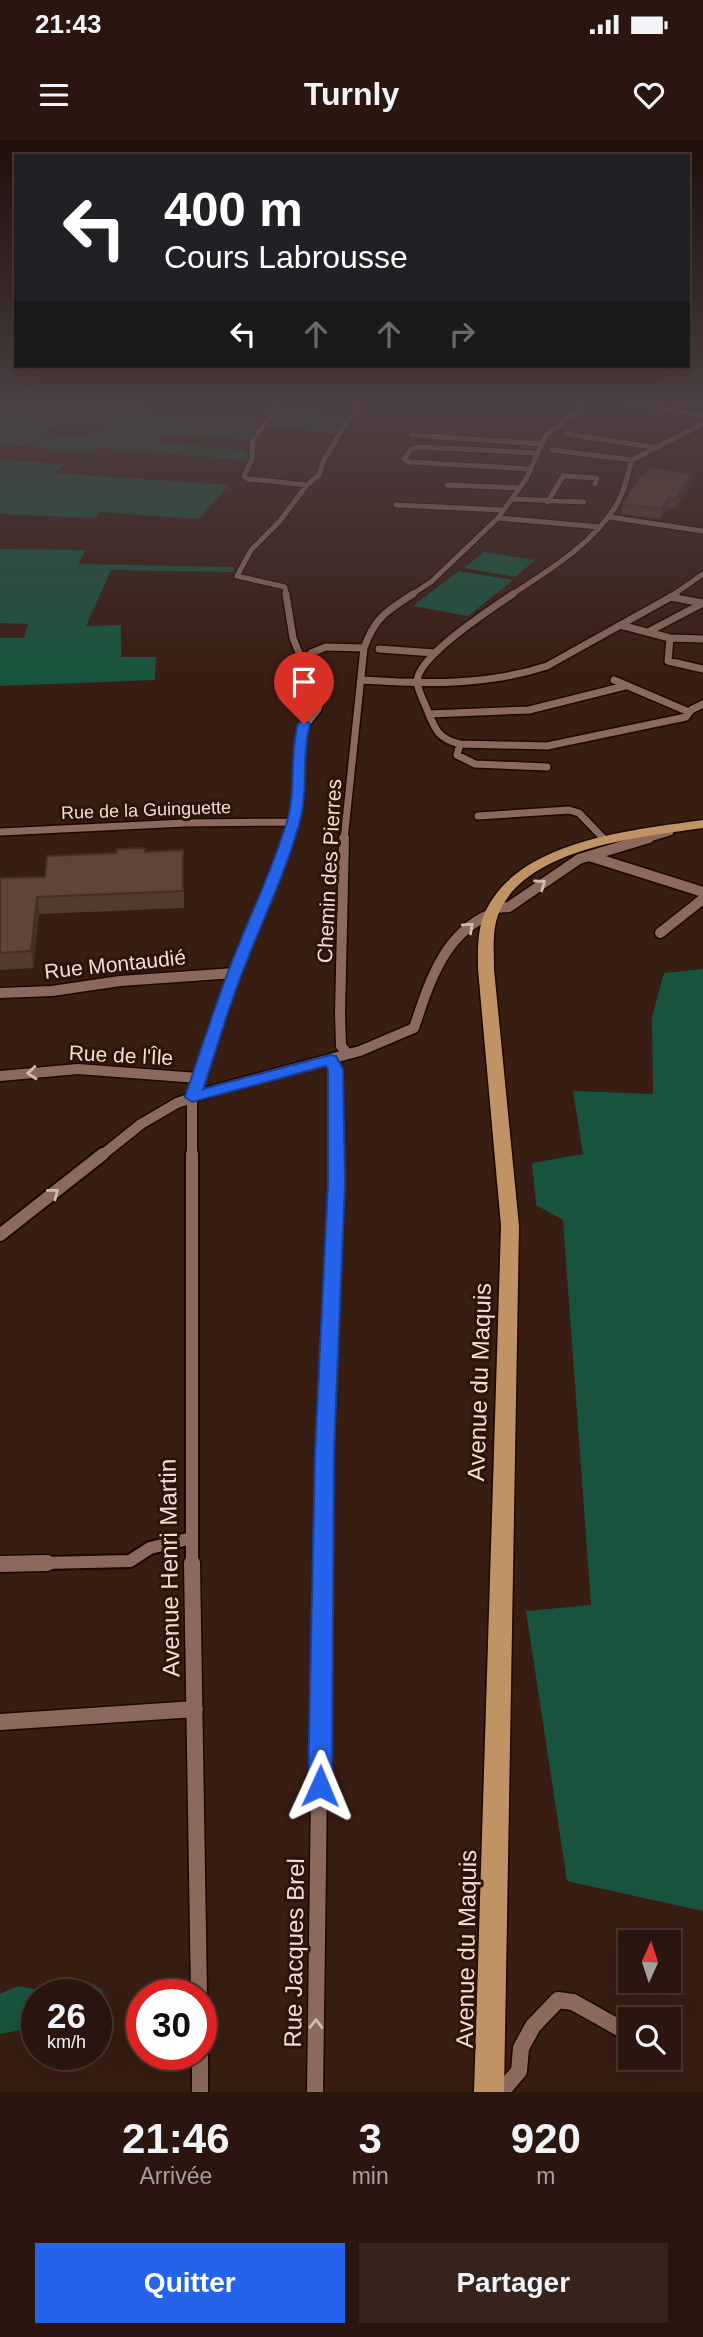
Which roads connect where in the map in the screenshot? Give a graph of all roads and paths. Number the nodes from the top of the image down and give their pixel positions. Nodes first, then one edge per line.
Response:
1 (299, 496) edge
2 (516, 496) edge
3 (551, 496) edge
4 (621, 496) edge
5 (514, 499) junction
6 (548, 502) junction
7 (584, 502) dead end
8 (396, 505) dead end
9 (503, 510) junction
10 (610, 517) junction
11 (498, 518) junction
12 (600, 527) junction
13 (703, 531) edge
14 (703, 574) edge
15 (670, 597) junction
16 (703, 603) edge
17 (620, 625) junction
18 (648, 632) junction
19 (670, 638) junction
20 (703, 639) edge
21 (364, 648) junction
22 (379, 649) dead end
23 (435, 653) junction
24 (703, 668) edge
25 (361, 680) junction
26 (614, 680) dead end
27 (417, 683) junction
28 (625, 686) junction
29 (319, 701) junction
30 (703, 704) edge
31 (689, 712) junction
32 (429, 714) junction
33 (460, 744) junction
34 (547, 767) dead end
35 (478, 816) dead end
36 (294, 822) junction
37 (703, 824) edge
38 (667, 830) junction
39 (0, 832) edge
40 (605, 840) junction
41 (589, 856) junction
42 (703, 892) edge
43 (703, 898) edge
44 (492, 911) junction
45 (660, 933) dead end
46 (235, 973) junction
47 (0, 993) edge
48 (347, 1053) junction
49 (330, 1060) junction
50 (0, 1076) edge
51 (198, 1078) junction
52 (192, 1097) junction
53 (0, 1235) edge
54 (192, 1538) junction
55 (0, 1564) edge
56 (195, 1709) junction
57 (0, 1721) edge
58 (199, 1979) edge
59 (618, 2027) edge
60 (200, 2070) edge
61 (200, 2092) edge
62 (315, 2092) edge
63 (489, 2092) edge
64 (502, 2092) edge

1 - 29 street
2 - 5 street
3 - 6 street
4 - 10 street
5 - 6 street
5 - 9 street
6 - 7 street
8 - 9 street
9 - 11 street
10 - 12 street
10 - 13 street
11 - 12 street
11 - 21 street
12 - 23 street
14 - 15 street
15 - 16 street
15 - 17 street
16 - 18 street
17 - 18 street
17 - 27 street
18 - 19 street
19 - 20 street
19 - 24 street
21 - 25 street, Chemin des Pierres
21 - 29 street
22 - 23 street
23 - 27 street
25 - 27 street
25 - 48 street, Chemin des Pierres
26 - 28 street
27 - 32 street
28 - 31 street
28 - 32 street
29 - 36 street, Avenue Henri Martin
30 - 31 street
31 - 33 street
32 - 33 street
33 - 34 street
35 - 40 street
36 - 39 street, Rue de la Guinguette
36 - 46 street, Avenue Henri Martin
37 - 38 main road
38 - 40 main road
38 - 41 street
40 - 44 main road
41 - 42 street
44 -> 41 street
43 - 45 street
48 -> 44 street
44 - 63 main road, Avenue du Maquis
46 - 47 street, Rue Montaudié
46 - 51 street, Avenue Henri Martin
48 - 49 street
49 - 52 street
62 -> 49 street, Rue Jacques Brel
51 -> 50 street, Rue de l'Île
51 - 52 street, Avenue Henri Martin
53 -> 52 street
52 - 54 street, Avenue Henri Martin
54 - 55 street
54 - 56 street, Avenue Henri Martin
56 - 57 street
56 - 58 street, Avenue Henri Martin
59 - 64 street
60 - 61 street

